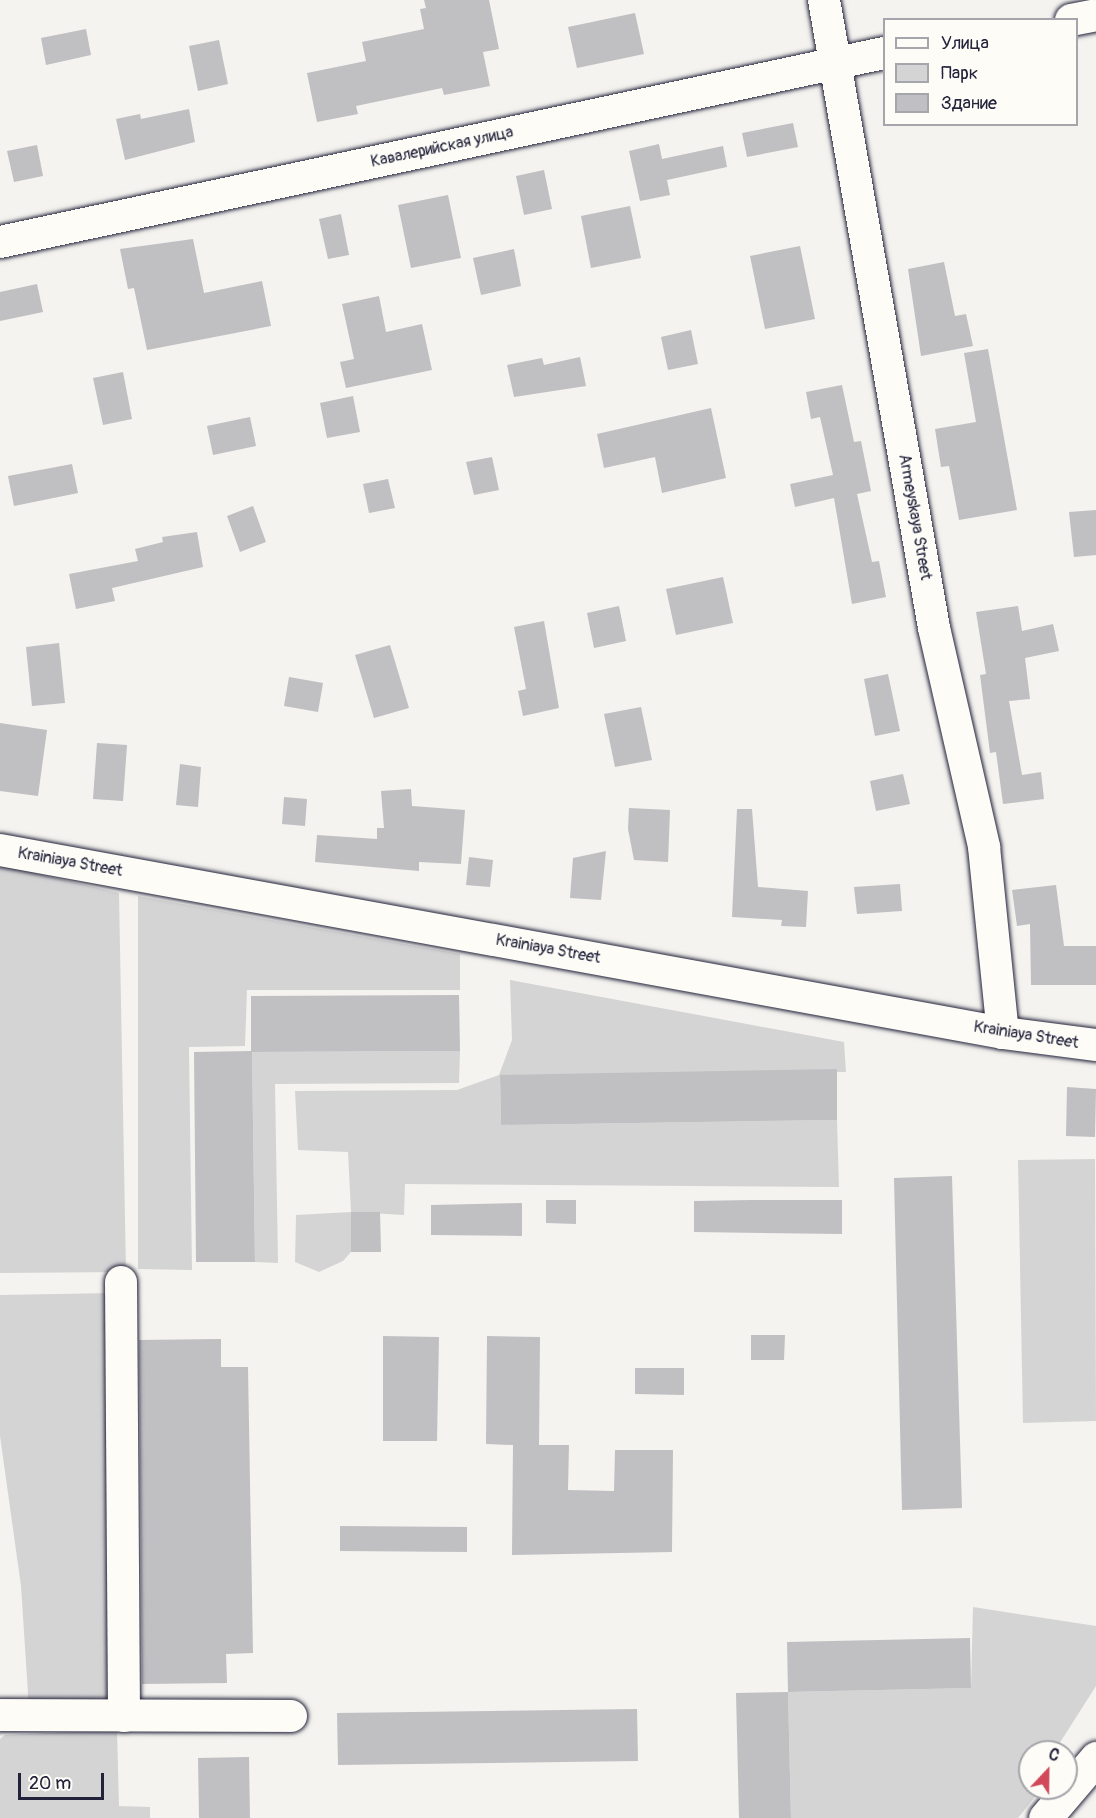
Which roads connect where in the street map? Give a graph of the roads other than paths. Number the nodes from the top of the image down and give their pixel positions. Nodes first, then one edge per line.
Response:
1 (824, 0) edge
2 (1096, 15) edge
3 (1078, 19) edge
4 (883, 52) edge
5 (836, 61) junction
6 (0, 242) edge
7 (0, 850) edge
8 (1003, 1033) junction
9 (1096, 1045) edge
10 (121, 1282) dead end
11 (0, 1715) edge
12 (124, 1716) junction
13 (291, 1716) dead end
14 (1096, 1758) edge
15 (1045, 1818) edge

1 - 5 street, Armeyskaya Street
2 - 3 street
4 - 5 street, Кавалерийская улица
5 - 6 street, Кавалерийская улица
5 - 8 street, Armeyskaya Street
7 - 8 street, Krainiaya Street
8 - 9 street, Krainiaya Street
10 - 12 street
11 - 12 street
12 - 13 street
14 - 15 main road

